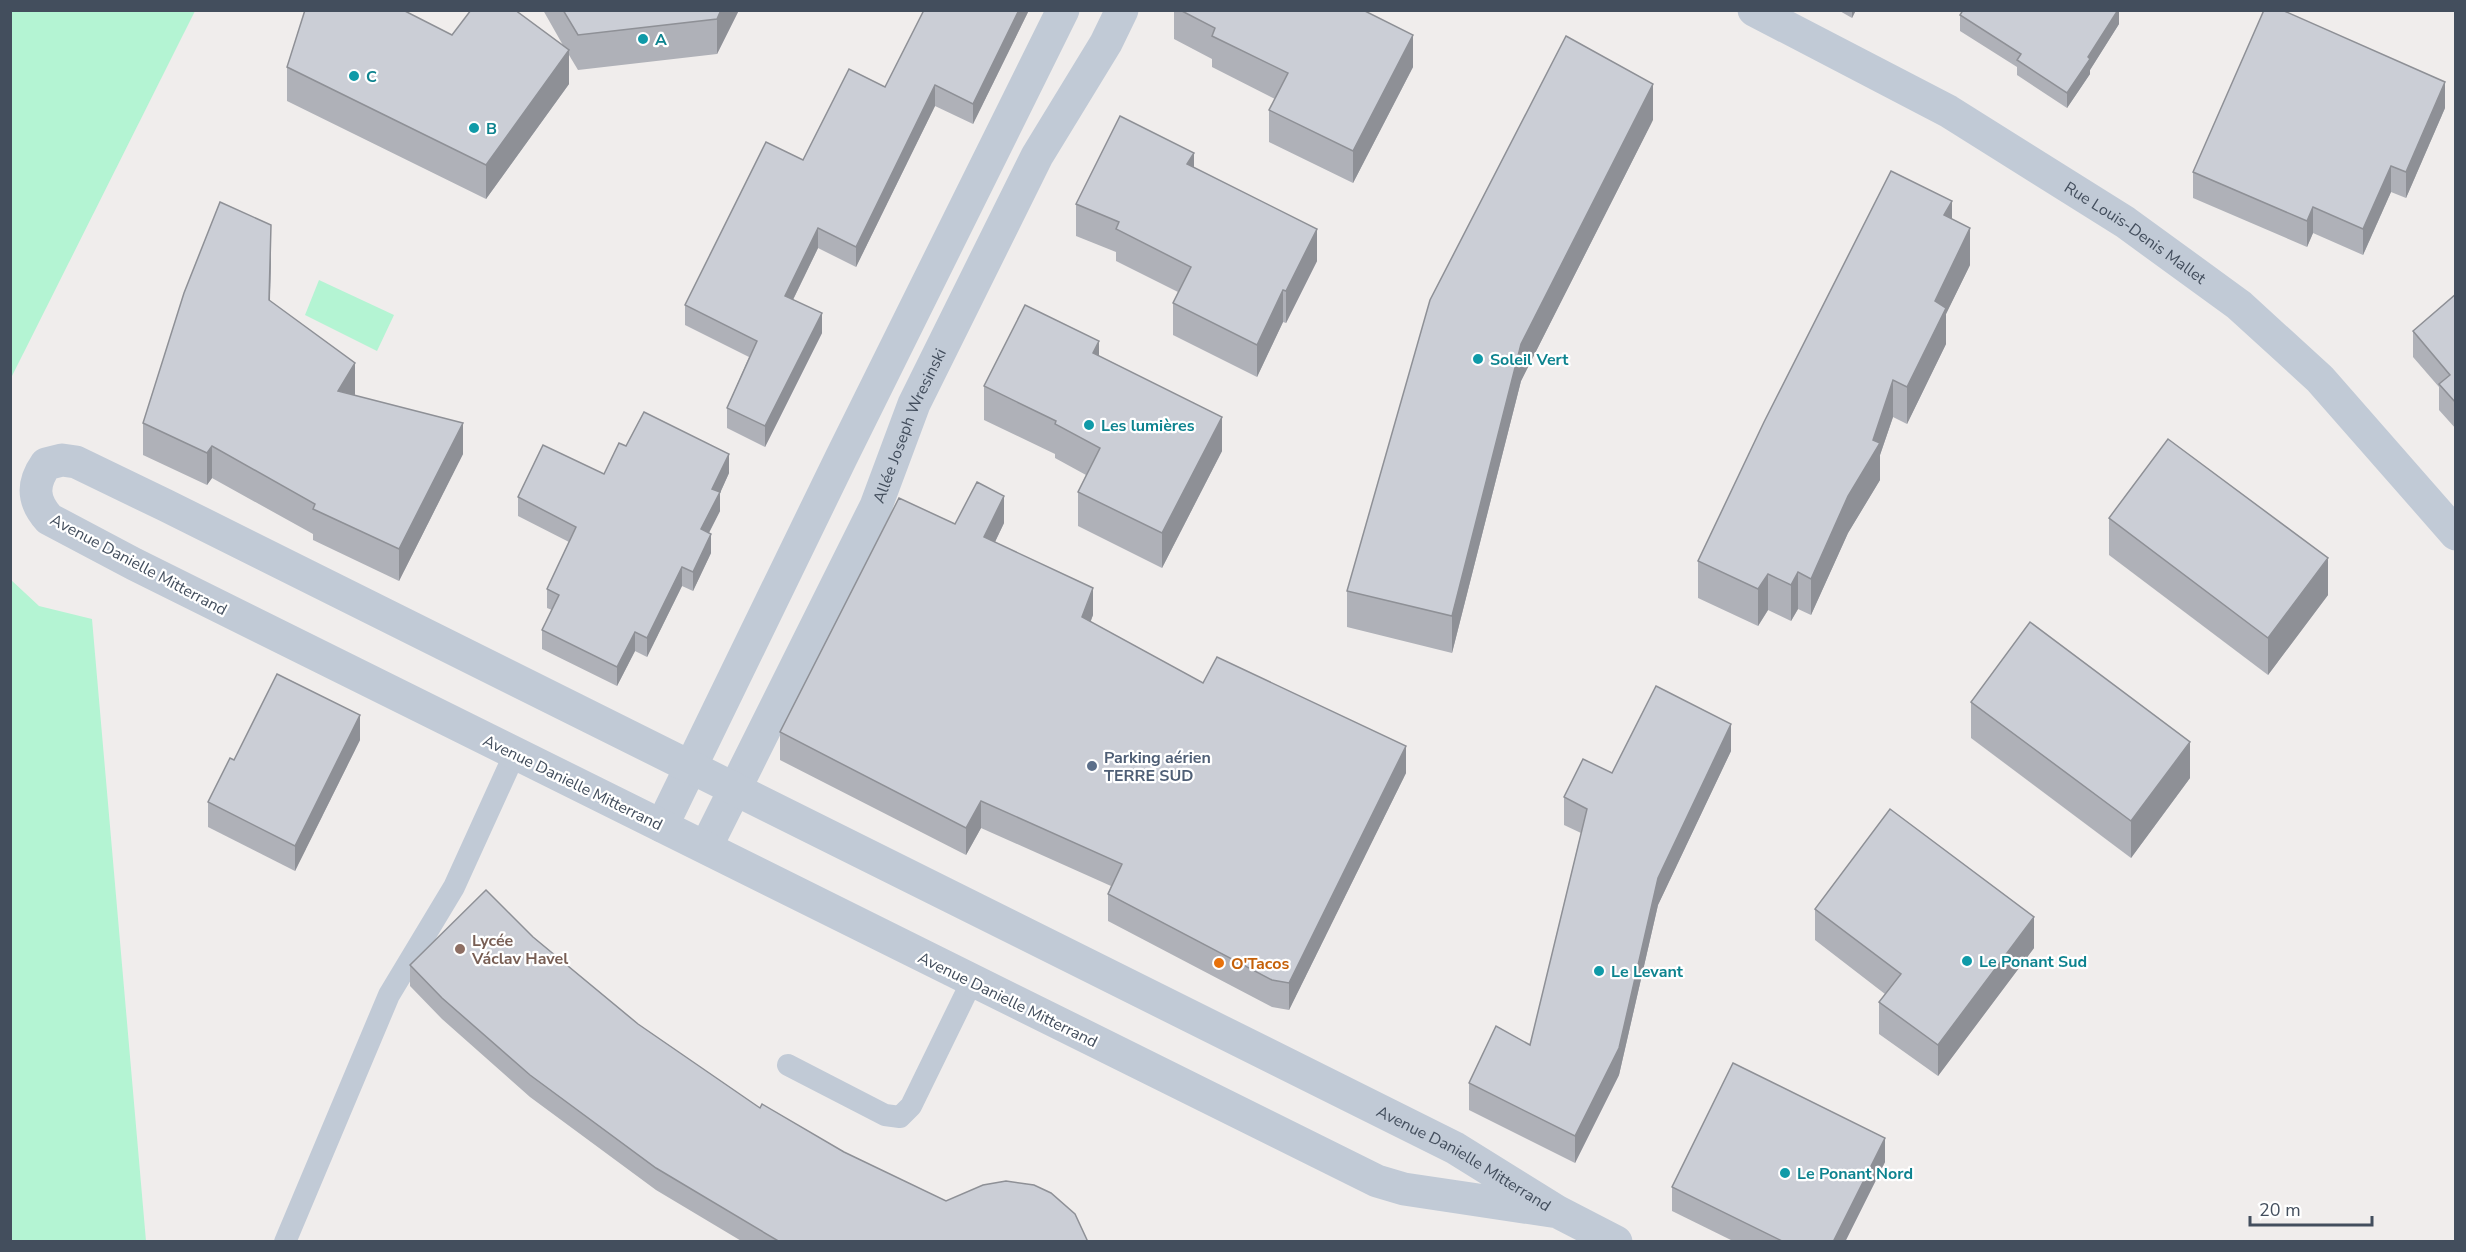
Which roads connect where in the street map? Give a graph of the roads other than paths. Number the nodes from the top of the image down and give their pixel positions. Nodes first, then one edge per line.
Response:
1 (1064, 10) edge
2 (1122, 10) edge
3 (1754, 10) edge
4 (2456, 534) edge
5 (515, 753) junction
6 (690, 768) junction
7 (733, 790) junction
8 (663, 826) junction
9 (706, 847) junction
10 (972, 981) junction
11 (788, 1065) dead end
12 (1558, 1212) junction
13 (285, 1242) edge
14 (1616, 1242) edge

1 - 6 street
2 - 7 street, Allée Joseph Wresinski
3 - 4 street, Rue Louis-Denis Mallet
5 - 6 street, Avenue Danielle Mitterrand
5 - 8 street, Avenue Danielle Mitterrand
5 - 13 lane
6 - 7 street, Avenue Danielle Mitterrand
6 - 8 street
7 - 9 street, Allée Joseph Wresinski
7 - 12 street, Avenue Danielle Mitterrand
8 - 9 street, Avenue Danielle Mitterrand
9 - 10 street, Avenue Danielle Mitterrand
10 - 11 lane
10 - 12 street, Avenue Danielle Mitterrand
12 - 14 street, Avenue Danielle Mitterrand

